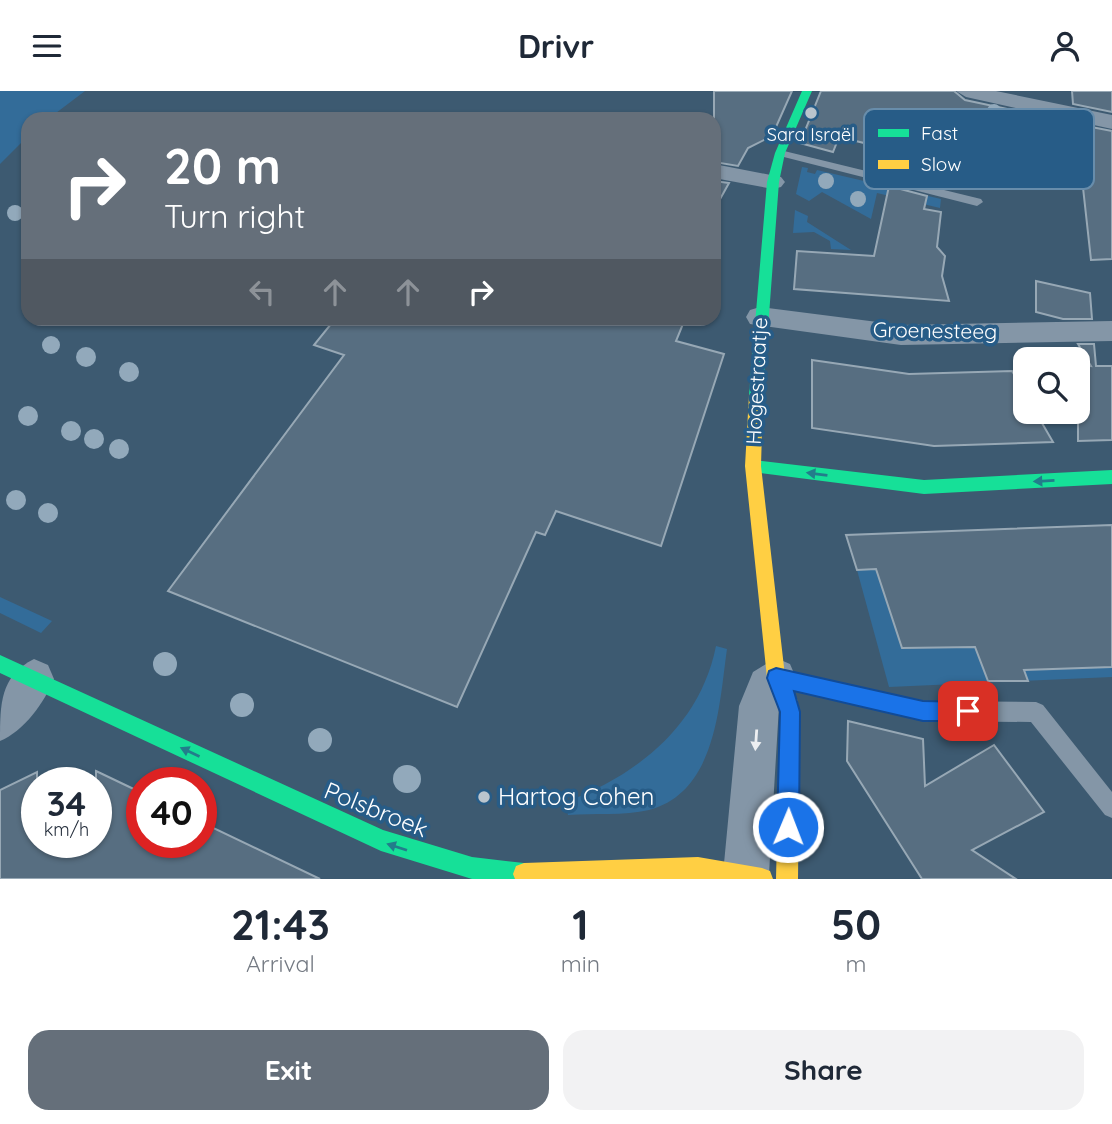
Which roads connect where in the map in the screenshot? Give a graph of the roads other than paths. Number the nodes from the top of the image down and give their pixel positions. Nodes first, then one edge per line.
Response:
1 (807, 91) edge
2 (966, 91) edge
3 (1024, 97) edge
4 (1065, 109) edge
5 (1094, 118) edge
6 (1112, 123) edge
7 (780, 153) junction
8 (721, 172) edge
9 (864, 174) edge
10 (773, 182) junction
11 (924, 189) edge
12 (976, 202) dead end
13 (760, 317) junction
14 (1112, 331) edge
15 (753, 466) junction
16 (1112, 477) edge
17 (17, 671) edge
18 (776, 678) junction
19 (0, 721) edge
20 (1112, 808) edge
21 (754, 877) edge
22 (787, 879) edge

1 - 7 street, Hogestraatje
2 - 3 street
3 - 4 street
5 - 6 street
7 - 9 lane
7 - 10 street, Hogestraatje
8 - 10 street
10 - 13 street, Hogestraatje
11 - 12 lane
13 - 14 street, Groenesteeg
13 - 15 street, Hogestraatje
16 -> 15 street
15 - 18 street, Hogestraatje
17 - 19 street
21 -> 17 street, Polsbroek
18 - 20 lane
18 -> 21 street
18 - 22 street, Hogestraatje

